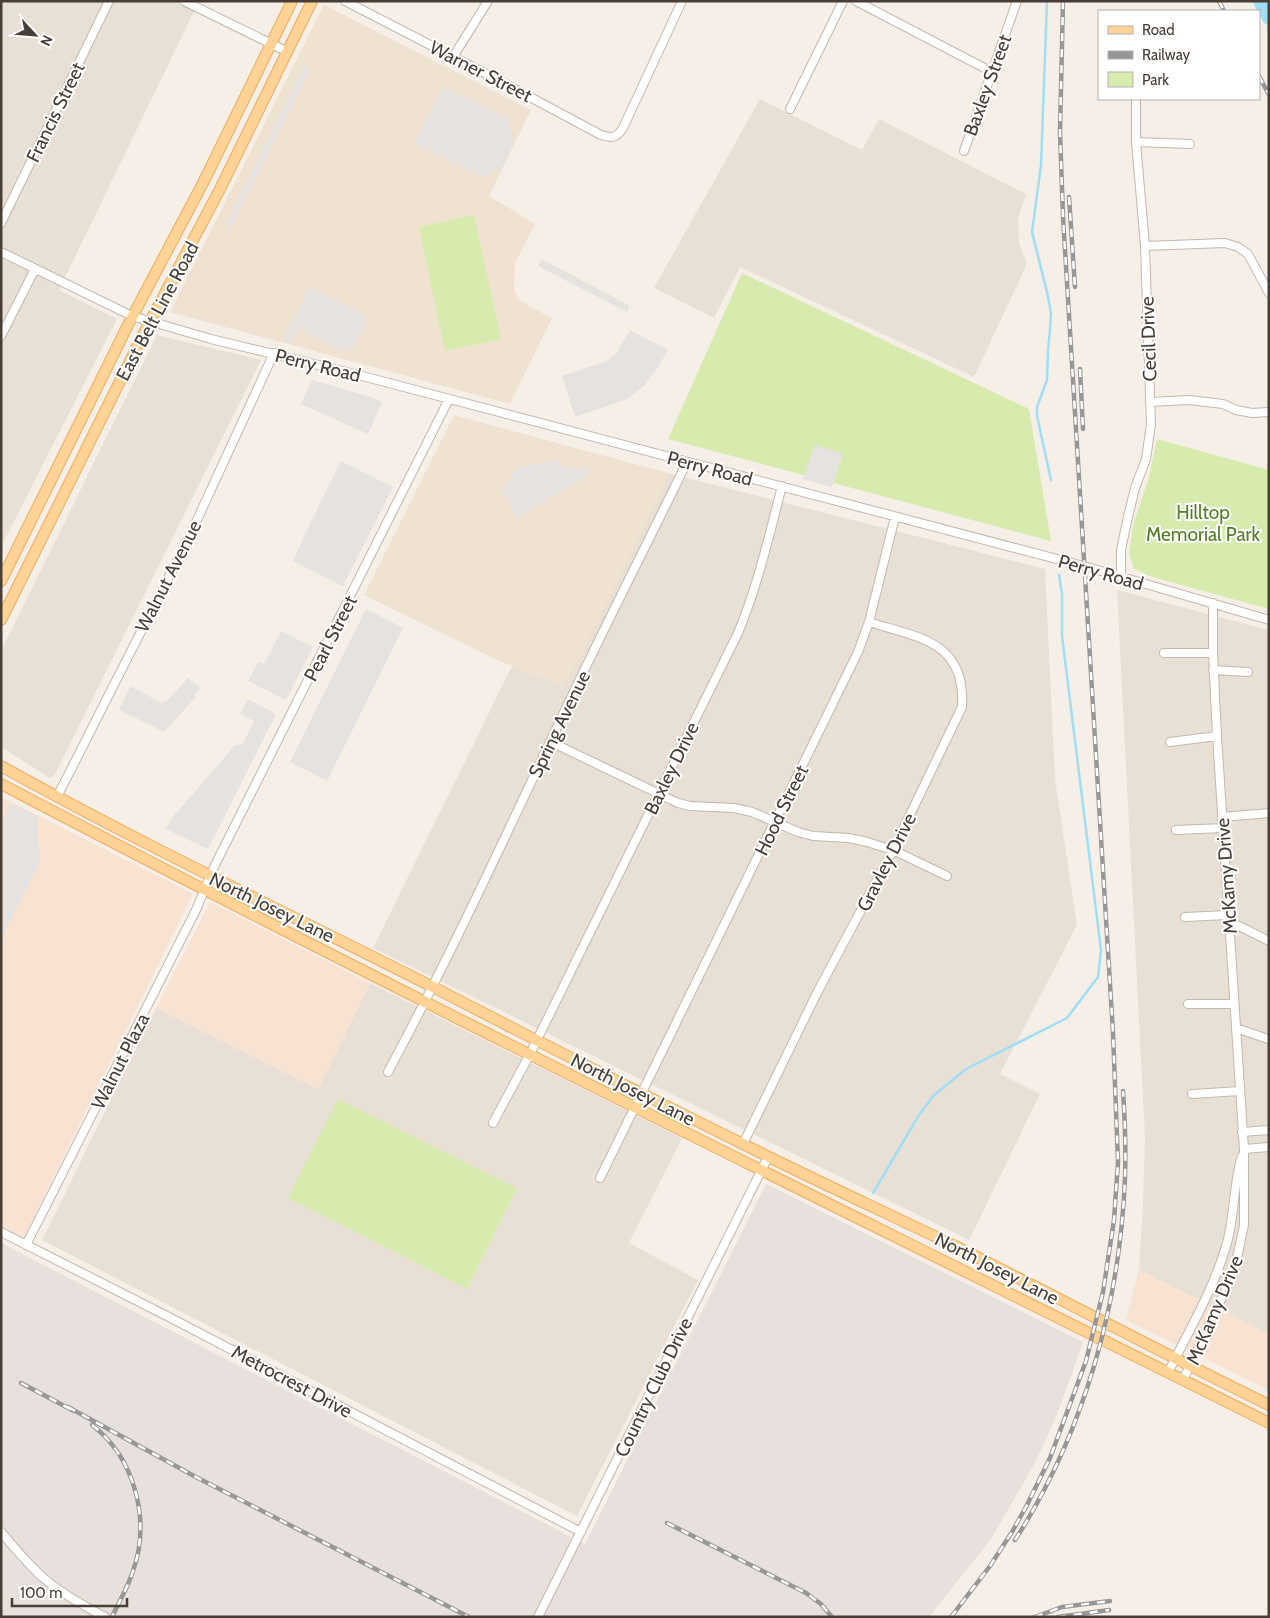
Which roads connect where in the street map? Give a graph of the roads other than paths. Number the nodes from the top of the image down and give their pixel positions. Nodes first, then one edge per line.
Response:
1 (110, 1) edge
2 (184, 1) edge
3 (292, 1) edge
4 (312, 1) edge
5 (345, 1) edge
6 (488, 1) edge
7 (682, 1) edge
8 (843, 1) edge
9 (856, 1) edge
10 (1017, 1) edge
11 (271, 44) junction
12 (288, 52) junction
13 (453, 57) junction
14 (992, 72) junction
15 (1136, 100) edge
16 (790, 110) dead end
17 (1136, 142) junction
18 (1190, 144) dead end
19 (964, 151) dead end
20 (1, 223) edge
21 (1144, 246) junction
22 (1, 252) edge
23 (35, 269) junction
24 (1269, 293) edge
25 (132, 316) junction
26 (150, 322) junction
27 (1, 336) edge
28 (274, 353) junction
29 (449, 399) junction
30 (1150, 402) junction
31 (1269, 412) edge
32 (687, 462) junction
33 (782, 486) junction
34 (895, 517) junction
35 (1121, 577) junction
36 (1, 581) edge
37 (1212, 604) junction
38 (1, 620) edge
39 (1269, 620) edge
40 (868, 622) junction
41 (1164, 653) dead end
42 (1213, 653) junction
43 (1213, 670) junction
44 (1248, 672) dead end
45 (1217, 736) junction
46 (551, 742) junction
47 (1170, 742) dead end
48 (1, 766) edge
49 (1, 784) edge
50 (658, 793) junction
51 (57, 797) junction
52 (1269, 813) edge
53 (1222, 817) junction
54 (776, 821) junction
55 (1223, 828) junction
56 (1176, 830) dead end
57 (893, 850) junction
58 (211, 876) junction
59 (947, 876) dead end
60 (205, 890) junction
61 (1186, 917) dead end
62 (1229, 918) junction
63 (1269, 942) edge
64 (433, 988) junction
65 (426, 1002) junction
66 (1188, 1004) dead end
67 (1234, 1004) junction
68 (1236, 1028) junction
69 (1268, 1039) edge
70 (536, 1041) junction
71 (530, 1054) junction
72 (388, 1072) dead end
73 (1240, 1091) junction
74 (641, 1094) junction
75 (1192, 1094) dead end
76 (634, 1108) junction
77 (493, 1123) dead end
78 (1269, 1130) edge
79 (1242, 1132) junction
80 (743, 1144) junction
81 (1269, 1147) edge
82 (1244, 1149) junction
83 (768, 1157) junction
84 (762, 1170) junction
85 (600, 1178) dead end
86 (1, 1232) edge
87 (26, 1245) junction
88 (1175, 1359) junction
89 (1190, 1367) junction
90 (1168, 1373) junction
91 (1183, 1380) junction
92 (1269, 1405) edge
93 (1269, 1423) edge
94 (1, 1532) edge
95 (581, 1532) junction
96 (105, 1617) edge
97 (538, 1617) edge

1 - 20 street, Francis Street
2 - 11 street
3 - 11 main road, East Belt Line Road
4 - 12 main road, East Belt Line Road
5 - 13 street, Warner Street
6 - 13 street
7 - 13 street, Warner Street
8 - 16 street
9 - 14 street
10 - 14 street, Baxley Street
11 - 12 street
11 - 25 main road, East Belt Line Road
12 - 26 main road, East Belt Line Road
14 - 19 street, Baxley Street
15 - 17 street, Cecil Drive
17 - 18 street
17 - 21 street, Cecil Drive
21 - 24 street
21 - 30 street, Cecil Drive
22 - 23 street, Perry Road
23 - 25 street, Perry Road
23 - 27 street
25 - 26 street, Perry Road
25 - 36 main road, East Belt Line Road
26 - 28 street, Perry Road
26 - 38 main road, East Belt Line Road
28 - 29 street, Perry Road
28 - 51 street, Walnut Avenue
29 - 32 street, Perry Road
29 - 58 street, Pearl Street
30 - 31 street
30 - 35 street, Cecil Drive
32 - 33 street, Perry Road
32 - 46 street, Spring Avenue
33 - 34 street, Perry Road
33 - 50 street, Baxley Drive
34 - 35 street, Perry Road
34 - 40 street, Hood Street
35 - 37 street, Perry Road
37 - 39 street, Perry Road
37 - 42 street, McKamy Drive
40 - 54 street, Hood Street
40 - 57 street, Gravley Drive
41 - 42 street
42 - 43 street, McKamy Drive
43 - 44 street
43 - 45 street, McKamy Drive
45 - 47 street
45 - 53 street, McKamy Drive
46 - 50 street
46 - 64 street, Spring Avenue
48 - 51 main road, North Josey Lane
49 - 60 main road, North Josey Lane
50 - 54 street
50 - 70 street, Baxley Drive
51 - 58 main road, North Josey Lane
52 - 53 street
53 - 55 street, McKamy Drive
54 - 57 street
54 - 74 street, Hood Street
55 - 56 street
55 - 62 street, McKamy Drive
57 - 59 street
57 - 80 street, Gravley Drive
58 - 60 street, Walnut Plaza
58 - 64 main road, North Josey Lane
60 - 65 main road, North Josey Lane
60 - 87 street, Walnut Plaza
61 - 62 street
62 - 63 street
62 - 67 street, McKamy Drive
64 - 65 street, Spring Avenue
64 - 70 main road, North Josey Lane
65 - 71 main road, North Josey Lane
65 - 72 street, Spring Avenue
66 - 67 street
67 - 68 street, McKamy Drive
68 - 69 street
68 - 73 street, McKamy Drive
70 - 71 street, Baxley Drive
70 - 74 main road, North Josey Lane
71 - 76 main road, North Josey Lane
71 - 77 street, Baxley Drive
73 - 75 street
73 - 79 street, McKamy Drive
74 - 76 street, Hood Street
74 - 80 main road, North Josey Lane
76 - 84 main road, North Josey Lane
76 - 85 street, Hood Street
78 - 79 street
79 - 82 street, McKamy Drive
80 - 83 main road, North Josey Lane
81 - 82 street
82 - 88 street, McKamy Drive
82 - 89 street, McKamy Drive
83 - 84 street, Country Club Drive
83 - 88 main road, North Josey Lane
84 - 90 main road, North Josey Lane
84 - 95 street, Country Club Drive
86 - 87 street, Metrocrest Drive
87 - 95 street, Metrocrest Drive
88 - 89 main road, North Josey Lane
88 - 90 street, McKamy Drive
89 - 91 street, McKamy Drive
89 - 92 main road, North Josey Lane
90 - 91 main road, North Josey Lane
91 - 93 main road, North Josey Lane
94 - 96 street
95 - 97 street, Country Club Drive

